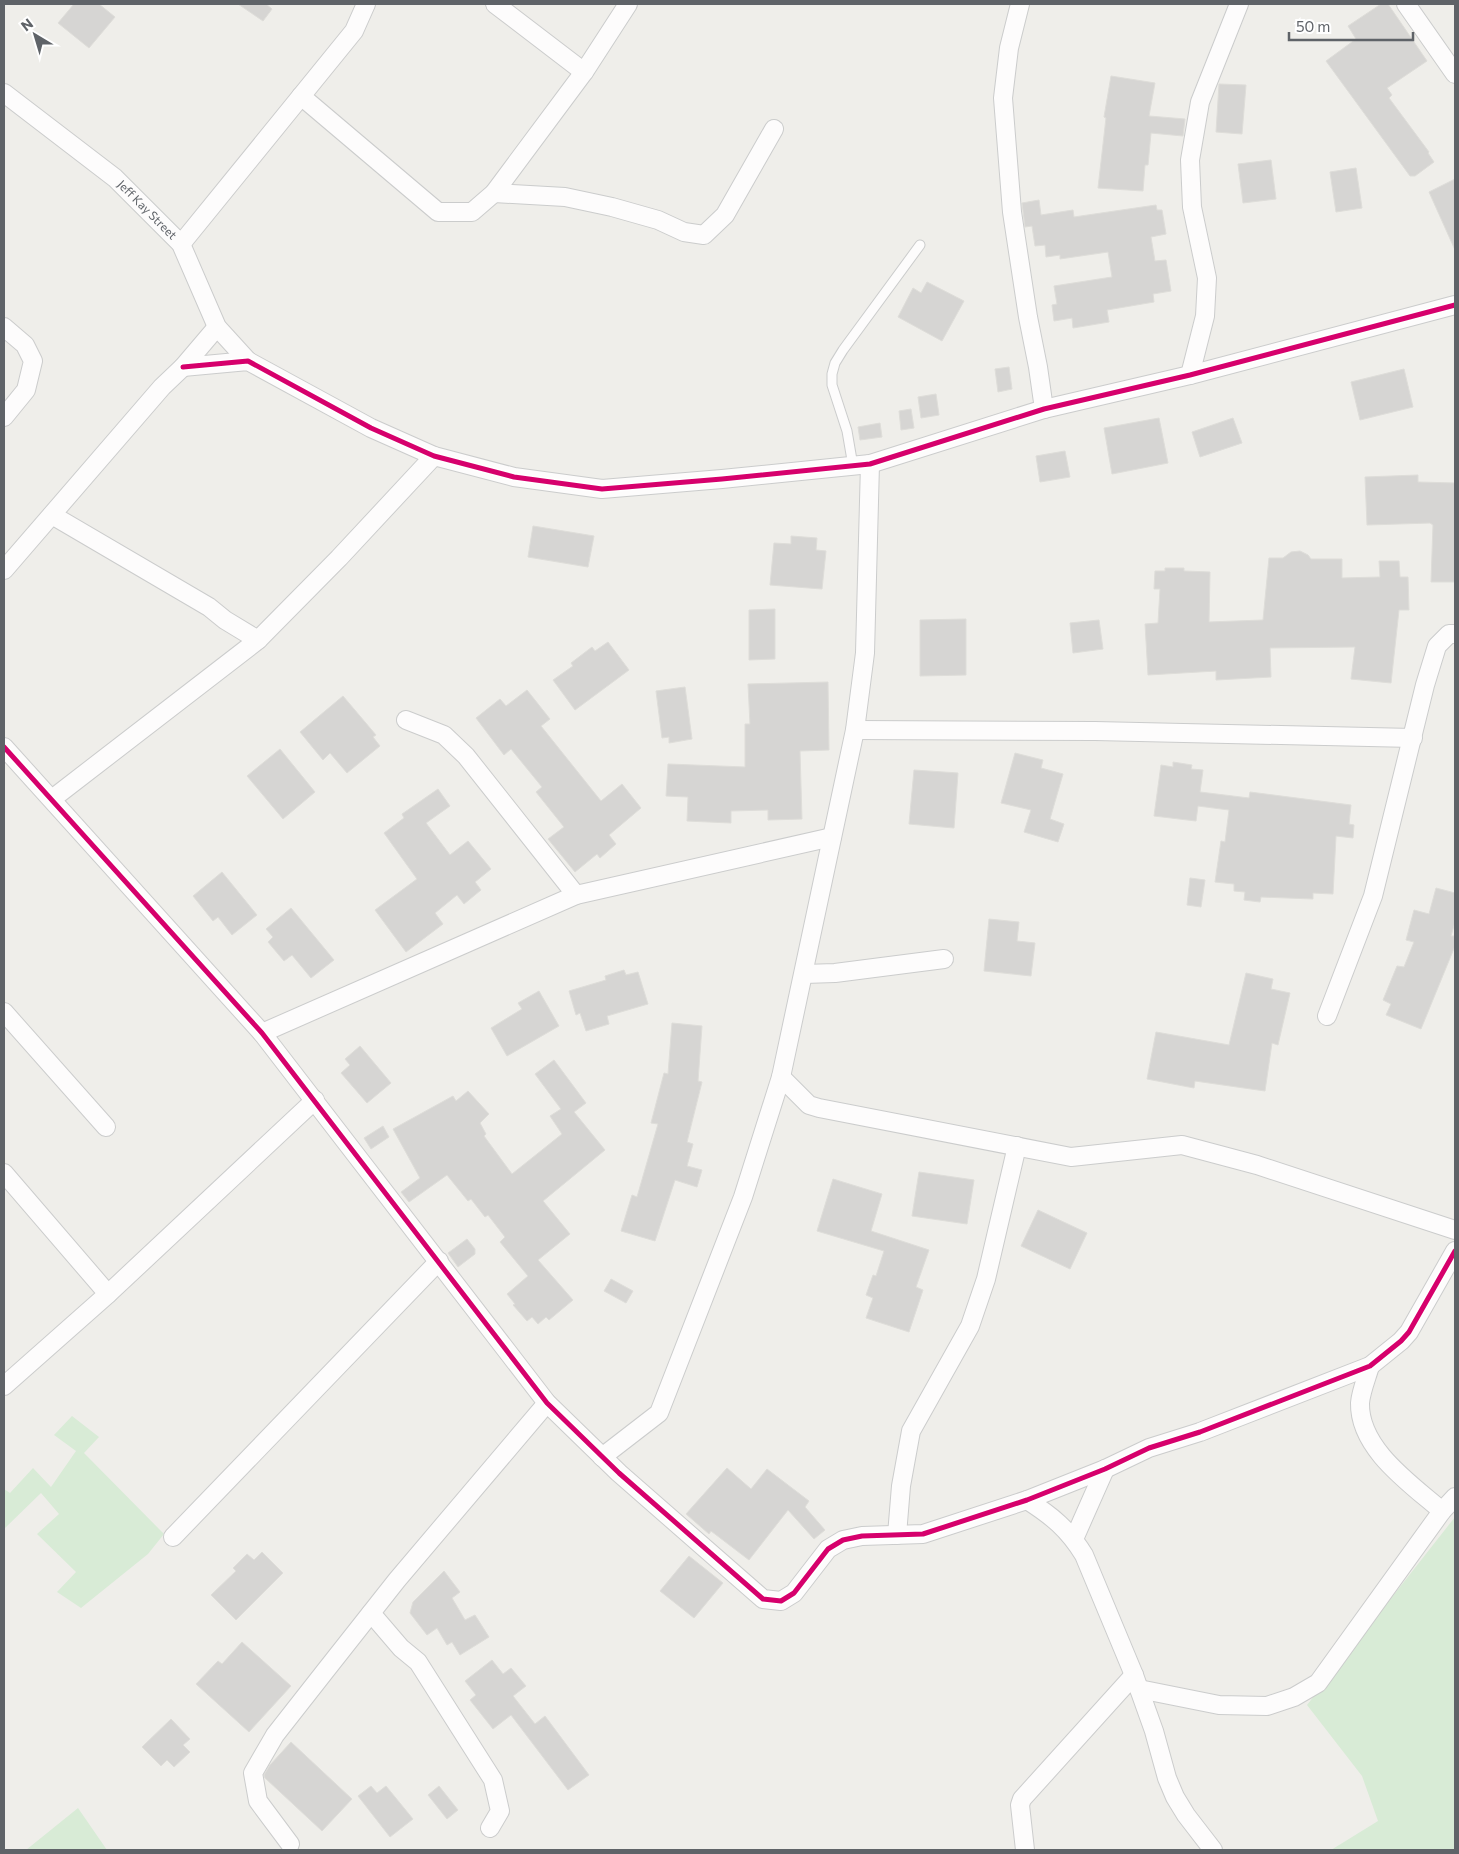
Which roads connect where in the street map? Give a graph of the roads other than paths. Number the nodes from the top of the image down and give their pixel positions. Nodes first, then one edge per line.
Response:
1 (366, 4) edge
2 (495, 4) edge
3 (628, 4) edge
4 (1020, 4) edge
5 (1239, 4) edge
6 (1406, 4) edge
7 (584, 72) junction
8 (1455, 74) edge
9 (4, 93) edge
10 (301, 96) junction
11 (774, 129) dead end
12 (494, 193) junction
13 (181, 244) junction
14 (920, 245) dead end
15 (1455, 305) edge
16 (4, 327) edge
17 (217, 327) junction
18 (248, 361) junction
19 (183, 367) junction
20 (1190, 375) junction
21 (1044, 409) junction
22 (4, 417) edge
23 (434, 456) junction
24 (862, 465) junction
25 (52, 515) junction
26 (4, 570) edge
27 (1455, 634) edge
28 (258, 640) junction
29 (406, 720) dead end
30 (855, 730) junction
31 (1413, 738) junction
32 (4, 747) edge
33 (52, 799) junction
34 (832, 837) junction
35 (576, 895) junction
36 (944, 959) dead end
37 (804, 974) junction
38 (4, 1012) edge
39 (1327, 1016) dead end
40 (262, 1033) junction
41 (781, 1076) junction
42 (315, 1100) junction
43 (106, 1127) dead end
44 (1017, 1146) junction
45 (4, 1173) edge
46 (1455, 1230) edge
47 (1455, 1251) edge
48 (439, 1261) junction
49 (108, 1294) junction
50 (1370, 1366) junction
51 (4, 1386) edge
52 (547, 1403) junction
53 (602, 1457) junction
54 (1105, 1470) junction
55 (1455, 1497) edge
56 (1027, 1500) junction
57 (1442, 1511) junction
58 (897, 1534) junction
59 (173, 1537) dead end
60 (1074, 1539) junction
61 (371, 1613) junction
62 (1137, 1682) junction
63 (490, 1828) dead end
64 (290, 1844) dead end
65 (1025, 1850) edge
66 (1213, 1850) edge

1 - 10 street
2 - 7 street
3 - 7 street
4 - 21 street
5 - 20 street
6 - 8 street
7 - 12 street
9 - 13 street, Jeff Kay Street
10 - 12 street
10 - 13 street
11 - 12 street
13 - 17 street, Jeff Kay Street
14 - 24 lane
15 - 20 street
16 - 22 street
17 - 18 street, Jeff Kay Street
17 - 19 street
18 - 19 street
18 - 23 street
19 - 25 street
20 - 21 street
21 - 24 street
23 - 24 street
23 - 28 street
24 - 30 street
25 - 26 street
25 - 28 street
27 - 31 street
28 - 33 street
29 - 35 street
30 - 31 street
30 - 34 street
31 - 39 street
32 - 33 street
33 - 40 street
34 - 35 street
34 - 37 street
35 - 40 street
36 - 37 street
37 - 41 street
38 - 43 street
40 - 42 street
41 - 44 street
41 - 53 street
42 - 48 street
42 - 49 street
44 - 46 street
44 - 58 street
45 - 49 street
47 - 50 street
48 - 52 street
48 - 59 street
49 - 51 street
50 - 54 street
50 - 57 street
52 - 53 street
52 - 61 street
53 - 58 street
54 - 56 street
54 - 60 street
55 - 57 street
56 - 58 street
56 - 60 street
57 - 62 street
60 - 62 street
61 - 63 street
61 - 64 street
62 - 65 street
62 - 66 street

